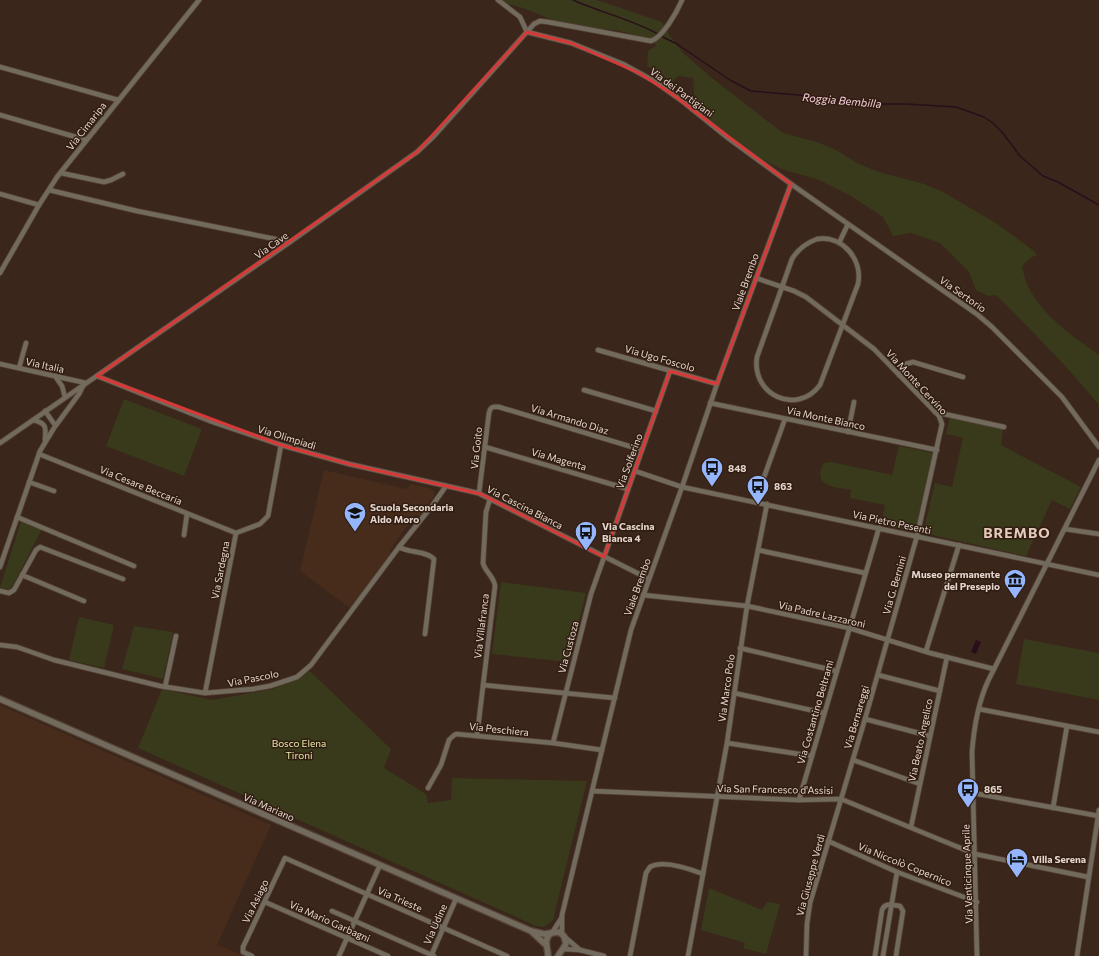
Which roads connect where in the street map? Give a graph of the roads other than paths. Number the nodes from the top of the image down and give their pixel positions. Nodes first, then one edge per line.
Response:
1 (199, 0) edge
2 (498, 0) edge
3 (682, 0) edge
4 (527, 32) junction
5 (0, 67) edge
6 (118, 100) junction
7 (0, 115) edge
8 (86, 140) junction
9 (61, 173) junction
10 (123, 174) dead end
11 (791, 184) junction
12 (49, 190) junction
13 (0, 194) edge
14 (39, 205) junction
15 (848, 224) junction
16 (290, 242) junction
17 (839, 242) junction
18 (0, 272) edge
19 (756, 278) junction
20 (782, 287) junction
21 (843, 326) junction
22 (26, 343) dead end
23 (598, 350) dead end
24 (0, 364) edge
25 (19, 368) junction
26 (670, 371) junction
27 (899, 375) junction
28 (55, 376) junction
29 (97, 376) junction
30 (963, 377) dead end
31 (85, 384) junction
32 (717, 384) junction
33 (584, 390) dead end
34 (65, 397) junction
35 (854, 402) dead end
36 (710, 403) junction
37 (493, 407) joint
38 (45, 411) junction
39 (656, 411) junction
40 (935, 412) junction
41 (785, 418) junction
42 (33, 420) junction
43 (55, 425) junction
44 (1004, 427) dead end
45 (848, 432) junction
46 (0, 443) edge
47 (45, 443) junction
48 (281, 445) junction
49 (485, 447) junction
50 (1099, 447) edge
51 (642, 450) junction
52 (937, 450) junction
53 (39, 454) junction
54 (1099, 460) edge
55 (635, 471) junction
56 (29, 482) junction
57 (446, 486) junction
58 (682, 487) junction
59 (628, 489) junction
60 (54, 491) dead end
61 (479, 493) junction
62 (490, 498) junction
63 (755, 502) junction
64 (767, 504) junction
65 (187, 514) junction
66 (17, 517) junction
67 (879, 528) junction
68 (1066, 529) junction
69 (236, 533) junction
70 (1099, 534) edge
71 (184, 536) dead end
72 (917, 536) junction
73 (959, 545) junction
74 (399, 547) junction
75 (758, 550) junction
76 (604, 557) junction
77 (1048, 564) junction
78 (134, 566) dead end
79 (0, 567) edge
80 (865, 573) junction
81 (1099, 574) edge
82 (22, 576) junction
83 (123, 579) dead end
84 (649, 579) junction
85 (0, 591) edge
86 (643, 595) junction
87 (84, 601) dead end
88 (746, 606) junction
89 (849, 628) junction
90 (425, 634) dead end
91 (176, 636) dead end
92 (888, 640) junction
93 (0, 645) edge
94 (740, 648) junction
95 (926, 652) junction
96 (947, 657) junction
97 (994, 669) junction
98 (836, 671) junction
99 (878, 675) junction
100 (484, 685) junction
101 (166, 687) junction
102 (940, 691) junction
103 (734, 692) junction
104 (565, 693) junction
105 (205, 694) junction
106 (614, 698) junction
107 (0, 699) edge
108 (979, 709) junction
109 (824, 713) junction
110 (865, 719) junction
111 (1067, 726) junction
112 (1099, 732) edge
113 (476, 736) junction
114 (930, 736) junction
115 (553, 743) junction
116 (727, 743) junction
117 (602, 750) junction
118 (812, 756) junction
119 (853, 760) junction
120 (920, 784) junction
121 (428, 788) dead end
122 (592, 791) junction
123 (973, 793) junction
124 (717, 797) junction
125 (841, 799) junction
126 (799, 800) junction
127 (1053, 808) junction
128 (1099, 810) edge
129 (1099, 816) edge
130 (910, 827) junction
131 (828, 841) junction
132 (975, 854) junction
133 (285, 858) joint
134 (380, 866) junction
135 (897, 872) junction
136 (703, 874) junction
137 (1088, 877) junction
138 (367, 894) junction
139 (456, 899) junction
140 (265, 902) junction
141 (977, 902) junction
142 (892, 905) junction
143 (332, 911) dead end
144 (562, 915) junction
145 (355, 921) junction
146 (443, 929) junction
147 (531, 932) junction
148 (552, 933) junction
149 (564, 936) junction
150 (347, 938) junction
151 (547, 947) junction
152 (580, 950) junction
153 (561, 952) edge
154 (252, 956) edge
155 (339, 956) edge
156 (388, 956) edge
157 (432, 956) edge
158 (507, 956) edge
159 (548, 956) edge
160 (604, 956) edge
161 (630, 956) edge
162 (688, 956) edge
163 (806, 956) edge
164 (875, 956) edge
165 (883, 956) edge
166 (896, 956) edge
167 (978, 956) edge
168 (1077, 956) edge

1 - 6 street, Via Cimaripa
2 - 4 street
3 - 4 street, Via Cave
4 - 11 street, Via dei Partigiani
4 - 16 street, Via Cave
5 - 6 street
6 - 8 street, Via Cimaripa
7 - 8 street
8 - 9 street, Via Cimaripa
9 - 10 street
9 - 12 street, Via Cimaripa
11 - 15 street, Via Sertorio
11 - 19 street, Viale Brembo
12 - 14 street, Via Cimaripa
12 - 16 street
13 - 14 street
14 - 18 street, Via Cimaripa
15 - 17 street
15 - 50 street, Via Sertorio
16 - 29 street, Via Cave
17 - 20 street
17 - 21 street
19 - 20 street, Via Monte Cervino
19 - 32 street, Viale Brembo
20 - 21 street, Via Monte Cervino
20 - 21 street
21 - 27 street, Via Monte Cervino
22 - 25 street
23 - 26 street, Via Ugo Foscolo
24 - 25 street, Via Italia
25 - 28 street, Via Italia
26 - 32 street, Via Ugo Foscolo
26 - 39 street, Via Solferino
27 - 30 street
27 - 40 street, Via Monte Cervino
28 - 31 street, Via Italia
28 - 34 street
29 - 31 street, Via Cave
29 - 48 street, Via Olimpiadi
31 - 34 street, Via Cave
31 - 43 street
32 - 36 street, Viale Brembo
33 - 39 street
34 - 38 street, Via Cave
35 - 45 street
36 - 41 street, Via Monte Bianco
36 - 58 street, Viale Brembo
37 - 49 street, Via Goito
37 - 51 street, Via Armando Diaz
38 - 42 street, Via Cave
38 - 43 street
39 - 51 street, Via Solferino
40 - 44 street
40 - 52 street, Via Monte Cervino
41 - 45 street, Via Monte Bianco
41 - 63 street
42 - 46 street, Via Cave
42 - 47 street
43 - 47 street
45 - 52 street, Via Monte Bianco
47 - 53 street
48 - 57 street, Via Olimpiadi
48 - 69 street, Via Sardegna
49 - 59 street, Via Magenta
49 - 61 street, Via Goito
51 - 55 street, Via Solferino
52 - 72 street, Via Monte Cervino
53 - 56 street
53 - 65 street, Via Cesare Beccaria
54 - 68 street, Via Venticinque Aprile
55 - 58 street, Via Pietro Pesenti
55 - 59 street, Via Solferino
56 - 60 street
56 - 66 street
57 - 61 street, Via Olimpiadi
57 - 74 street, Via Pascolo
58 - 63 street, Via Pietro Pesenti
58 - 84 street, Viale Brembo
59 - 76 street, Via Solferino
61 - 62 street, Via Cascina Bianca
62 - 76 street, Via Cascina Bianca
62 - 100 street, Via Villafranca
63 - 64 street, Via Pietro Pesenti
64 - 67 street, Via Pietro Pesenti
64 - 75 street, Via Marco Polo
65 - 69 street, Via Cesare Beccaria
65 - 71 street
66 - 78 street
66 - 79 street
67 - 72 street, Via Pietro Pesenti
67 - 80 street, Via Costantino Beltrami
68 - 70 street
68 - 77 street, Via Venticinque Aprile
69 - 105 street, Via Sardegna
72 - 73 street, Via Pietro Pesenti
72 - 92 street, Via G. Bernini
73 - 77 street, Via Pietro Pesenti
73 - 95 street
74 - 90 street
74 - 105 street, Via Pascolo
75 - 80 street
75 - 88 street, Via Marco Polo
76 - 84 street, Via Cascina Bianca
76 - 104 street, Via Custoza
77 - 81 street, Via Pietro Pesenti
77 - 97 street, Via Venticinque Aprile
80 - 89 street, Via Costantino Beltrami
82 - 83 street
82 - 85 street
82 - 87 street
84 - 86 street, Viale Brembo
86 - 88 street, Via Padre Lazzaroni
86 - 106 street, Viale Brembo
88 - 89 street, Via Padre Lazzaroni
88 - 94 street, Via Marco Polo
89 - 92 street, Via Padre Lazzaroni
89 - 98 street, Via Costantino Beltrami
91 - 101 street
92 - 95 street, Via Padre Lazzaroni
92 - 99 street, Via Bernareggi
93 - 101 street, Via Pascolo
94 - 98 street
94 - 103 street, Via Marco Polo
95 - 96 street, Via Padre Lazzaroni
96 - 97 street, Via Padre Lazzaroni
96 - 102 street, Via Beato Angelico
97 - 108 street, Via Venticinque Aprile
98 - 109 street, Via Costantino Beltrami
99 - 102 street
99 - 110 street, Via Bernareggi
100 - 104 street
100 - 113 street, Via Villafranca
101 - 105 street, Via Pascolo
102 - 114 street, Via Beato Angelico
103 - 109 street
103 - 116 street, Via Marco Polo
104 - 106 street
104 - 115 street, Via Custoza
106 - 117 street, Viale Brembo
107 - 134 street, Via Mariano
108 - 111 street
108 - 123 street, Via Venticinque Aprile
109 - 118 street, Via Costantino Beltrami
110 - 114 street
110 - 119 street, Via Bernareggi
111 - 112 street
111 - 127 street
113 - 115 street, Via Peschiera
113 - 121 street, Via Peschiera
114 - 120 street, Via Beato Angelico
115 - 117 street, Via Peschiera
116 - 118 street
116 - 124 street, Via Marco Polo
117 - 122 street, Viale Brembo
118 - 126 street, Via Costantino Beltrami
119 - 120 street
119 - 125 street, Via Bernareggi
120 - 130 street, Via Beato Angelico
122 - 124 street, Via San Francesco d'Assisi
122 - 144 street, Viale Brembo
123 - 127 street
123 - 132 street, Via Venticinque Aprile
124 - 126 street, Via San Francesco d'Assisi
124 - 136 street, Via Marco Polo
125 - 126 street, Via San Francesco d'Assisi
125 - 130 street, Via San Francesco d'Assisi
125 - 131 street, Via Giuseppe Verdi
127 - 129 street
128 - 129 street
129 - 137 street
130 - 132 street, Via San Francesco d'Assisi
131 - 135 street, Via Niccolò Copernico
131 - 163 street, Via Giuseppe Verdi
132 - 137 street, Via San Francesco d'Assisi
132 - 141 street, Via Venticinque Aprile
133 - 138 street, Via Trieste
133 - 140 street, Via Asiago
134 - 138 street
134 - 139 street, Via Mariano
135 - 141 street, Via Niccolò Copernico
135 - 142 street
136 - 161 street
136 - 162 street, Via Marco Polo
137 - 168 street
138 - 145 street
138 - 146 street, Via Trieste
139 - 146 street, Via Udine
139 - 147 street, Via Mariano
140 - 150 street, Via Mario Garbagni
140 - 154 street, Via Asiago
141 - 167 street, Via Venticinque Aprile
142 - 164 street
142 - 165 street
142 - 166 street
143 - 145 street
144 - 148 street, Viale Brembo
144 - 149 street, Viale Brembo
145 - 150 street
145 - 157 street
146 - 157 street, Via Udine
146 - 158 street, Via Trieste
147 - 148 street, Via Mariano
147 - 151 street, Via Mariano
148 - 149 street
148 - 151 street
149 - 152 street
149 - 153 street
150 - 155 street
150 - 156 street, Via Mario Garbagni
151 - 153 street
151 - 159 street
152 - 153 street
152 - 160 street

